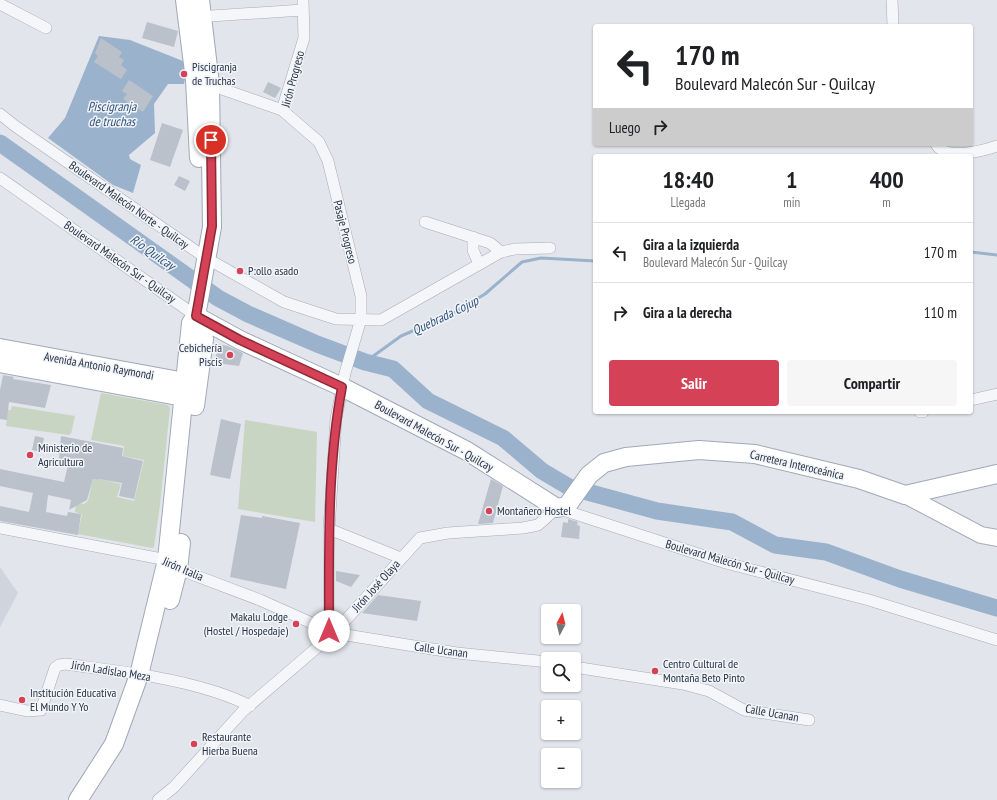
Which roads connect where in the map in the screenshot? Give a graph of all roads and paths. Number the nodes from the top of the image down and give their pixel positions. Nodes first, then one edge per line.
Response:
1 (185, 0) edge
2 (892, 0) edge
3 (0, 4) edge
4 (303, 5) edge
5 (196, 11) edge
6 (893, 24) edge
7 (46, 28) dead end
8 (202, 82) junction
9 (282, 110) junction
10 (0, 114) edge
11 (319, 142) joint
12 (937, 146) edge
13 (997, 146) edge
14 (958, 154) edge
15 (958, 154) edge
16 (0, 178) edge
17 (424, 222) dead end
18 (472, 237) junction
19 (550, 248) dead end
20 (501, 252) junction
21 (205, 264) junction
22 (479, 264) junction
23 (197, 311) junction
24 (359, 325) junction
25 (0, 348) edge
26 (0, 363) edge
27 (344, 380) junction
28 (190, 390) junction
29 (997, 394) edge
30 (973, 400) edge
31 (997, 474) edge
32 (905, 495) junction
33 (562, 507) junction
34 (0, 528) edge
35 (329, 529) junction
36 (997, 538) edge
37 (401, 558) junction
38 (172, 565) junction
39 (332, 632) junction
40 (997, 640) edge
41 (541, 661) edge
42 (581, 667) edge
43 (144, 676) junction
44 (0, 705) edge
45 (250, 706) junction
46 (809, 720) dead end
47 (102, 772) junction
48 (78, 800) edge
49 (91, 800) edge
50 (158, 800) edge

1 - 5 main road
2 - 6 street
3 - 7 street
4 - 5 street
4 - 9 street, Jirón Progreso
5 - 8 main road
8 - 9 street
8 - 21 main road
9 - 11 street, Jirón Progreso
10 - 21 street, Boulevard Malecón Norte - Quilcay
11 - 24 street, Pasaje Progreso
12 - 14 street
13 - 15 street
16 - 23 street, Boulevard Malecón Sur - Quilcay
17 - 18 street
18 - 20 street
18 - 22 street
19 - 20 street, Boulevard Malecón Norte - Quilcay
20 - 22 street, Boulevard Malecón Norte - Quilcay
21 - 23 main road
21 - 24 street, Boulevard Malecón Norte - Quilcay
22 - 24 street, Boulevard Malecón Norte - Quilcay
23 - 27 main road, Boulevard Malecón Sur - Quilcay
23 - 28 main road
24 - 27 street, Pasaje Progreso
25 - 28 main road, Avenida Antonio Raymondi
26 - 28 main road, Avenida Antonio Raymondi
27 - 33 main road, Boulevard Malecón Sur - Quilcay
27 - 35 street
28 - 38 main road
29 - 30 street
31 - 32 main road
32 - 33 main road, Carretera Interoceánica
32 - 36 street, Carretera Interoceánica
33 - 37 street, Jirón José Olaya
33 - 40 street, Boulevard Malecón Sur - Quilcay
34 - 38 street, Jirón Italia
35 - 37 street
35 - 39 street
37 - 39 street, Jirón José Olaya
38 - 39 street, Jirón Italia
38 - 43 main road
39 - 41 street, Calle Ucanan
39 - 45 street, Jirón José Olaya
42 - 46 street, Calle Ucanan
43 - 44 street, Jirón Ladislao Meza
43 - 45 street, Jirón Ladislao Meza
43 - 47 main road
45 - 50 street, Jirón José Olaya
47 - 48 main road
47 - 49 main road

